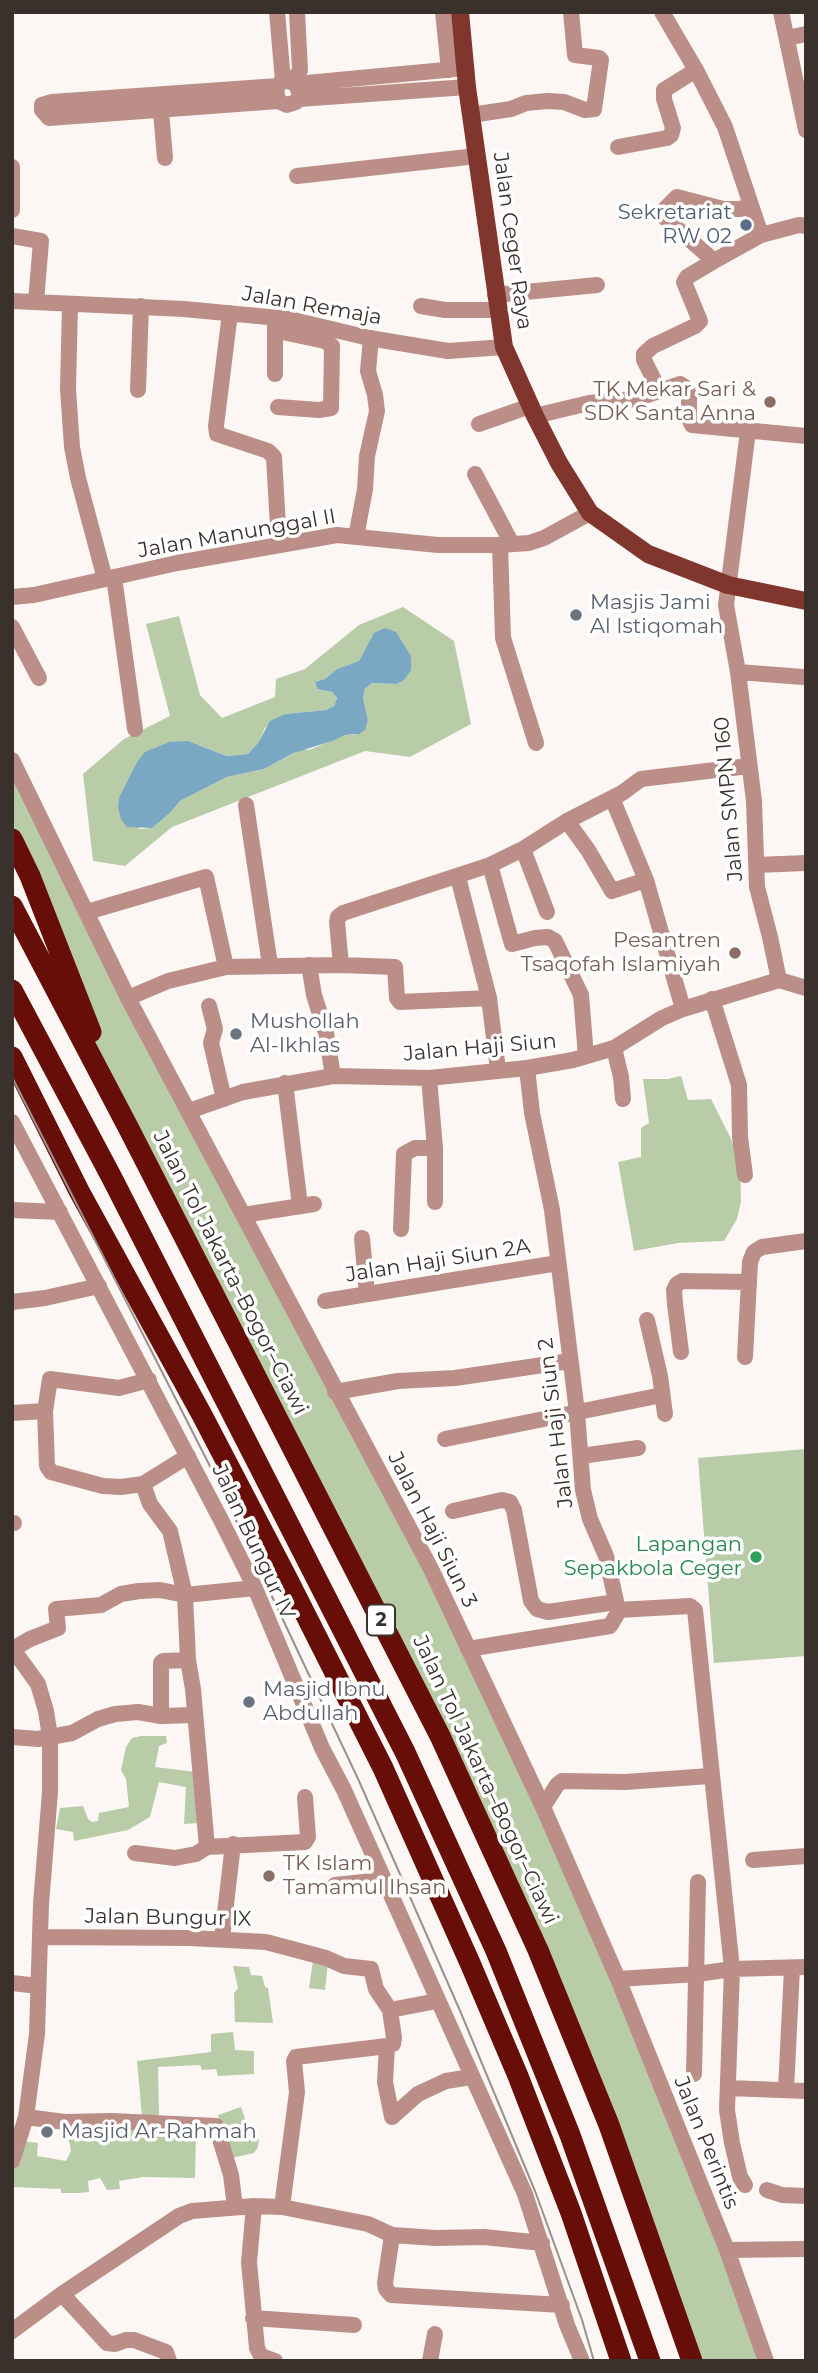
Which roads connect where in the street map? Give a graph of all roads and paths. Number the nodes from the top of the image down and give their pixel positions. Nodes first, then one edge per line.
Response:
1 (277, 12) edge
2 (298, 12) edge
3 (443, 12) edge
4 (460, 12) edge
5 (571, 12) edge
6 (662, 12) edge
7 (781, 12) edge
8 (806, 34) edge
9 (787, 38) junction
10 (696, 70) junction
11 (460, 75) junction
12 (288, 89) junction
13 (161, 111) junction
14 (471, 114) junction
15 (806, 130) edge
16 (618, 147) dead end
17 (477, 156) junction
18 (165, 158) dead end
19 (12, 167) edge
20 (297, 176) dead end
21 (751, 206) junction
22 (12, 210) edge
23 (806, 226) edge
24 (761, 235) junction
25 (12, 236) edge
26 (714, 261) junction
27 (597, 285) dead end
28 (12, 301) edge
29 (36, 302) junction
30 (496, 302) junction
31 (70, 303) junction
32 (141, 306) junction
33 (421, 306) dead end
34 (230, 313) junction
35 (282, 319) junction
36 (371, 338) junction
37 (504, 347) junction
38 (275, 374) dead end
39 (138, 390) dead end
40 (659, 390) junction
41 (278, 407) dead end
42 (533, 411) junction
43 (479, 424) dead end
44 (748, 431) junction
45 (806, 436) edge
46 (475, 474) dead end
47 (590, 513) junction
48 (356, 537) junction
49 (279, 544) junction
50 (506, 545) junction
51 (110, 578) junction
52 (728, 585) junction
53 (12, 597) edge
54 (806, 601) edge
55 (12, 627) edge
56 (738, 672) junction
57 (803, 677) dead end
58 (39, 678) dead end
59 (135, 729) dead end
60 (536, 743) dead end
61 (12, 760) edge
62 (749, 766) junction
63 (612, 798) junction
64 (246, 805) dead end
65 (567, 821) junction
66 (12, 839) edge
67 (523, 849) junction
68 (806, 863) edge
69 (756, 864) junction
70 (490, 865) junction
71 (458, 877) junction
72 (646, 880) junction
73 (12, 906) edge
74 (87, 912) junction
75 (547, 912) dead end
76 (270, 965) junction
77 (309, 965) junction
78 (341, 965) junction
79 (226, 967) junction
80 (779, 980) junction
81 (806, 988) edge
82 (12, 990) edge
83 (128, 998) junction
84 (489, 998) junction
85 (712, 999) junction
86 (209, 1006) dead end
87 (682, 1009) junction
88 (614, 1048) junction
89 (12, 1056) edge
90 (586, 1056) junction
91 (527, 1068) junction
92 (498, 1070) junction
93 (333, 1076) junction
94 (429, 1077) junction
95 (285, 1083) junction
96 (224, 1099) junction
97 (623, 1099) dead end
98 (189, 1111) junction
99 (12, 1122) edge
100 (129, 1129) junction
101 (435, 1148) junction
102 (745, 1175) dead end
103 (436, 1202) dead end
104 (12, 1210) edge
105 (60, 1212) junction
106 (243, 1215) junction
107 (401, 1229) dead end
108 (362, 1238) dead end
109 (806, 1241) edge
110 (558, 1263) junction
111 (749, 1282) junction
112 (99, 1286) junction
113 (367, 1294) junction
114 (325, 1301) dead end
115 (12, 1302) edge
116 (647, 1320) dead end
117 (681, 1352) dead end
118 (745, 1357) dead end
119 (570, 1361) junction
120 (149, 1380) junction
121 (335, 1392) junction
122 (662, 1395) junction
123 (45, 1411) junction
124 (577, 1412) junction
125 (12, 1413) edge
126 (665, 1414) dead end
127 (445, 1439) dead end
128 (638, 1448) dead end
129 (188, 1456) junction
130 (581, 1456) junction
131 (144, 1484) junction
132 (453, 1511) dead end
133 (254, 1588) junction
134 (186, 1595) junction
135 (618, 1606) junction
136 (13, 1648) edge
137 (468, 1649) junction
138 (188, 1660) junction
139 (20, 1672) edge
140 (195, 1715) junction
141 (161, 1716) junction
142 (12, 1737) edge
143 (50, 1737) junction
144 (710, 1776) junction
145 (305, 1797) dead end
146 (543, 1807) junction
147 (233, 1844) junction
148 (208, 1847) junction
149 (135, 1853) dead end
150 (806, 1856) edge
151 (753, 1860) dead end
152 (383, 1880) junction
153 (698, 1882) dead end
154 (335, 1885) dead end
155 (40, 1937) junction
156 (222, 1939) junction
157 (799, 1967) edge
158 (732, 1969) junction
159 (696, 1974) junction
160 (618, 1979) junction
161 (12, 1983) edge
162 (38, 1986) junction
163 (437, 2001) junction
164 (390, 2010) junction
165 (387, 2046) junction
166 (694, 2074) dead end
167 (471, 2077) junction
168 (729, 2088) junction
169 (786, 2090) junction
170 (806, 2091) edge
171 (26, 2117) junction
172 (12, 2161) edge
173 (745, 2185) dead end
174 (767, 2190) dead end
175 (806, 2196) edge
176 (254, 2206) junction
177 (236, 2207) junction
178 (282, 2207) junction
179 (392, 2235) junction
180 (542, 2243) junction
181 (806, 2249) edge
182 (727, 2250) junction
183 (62, 2294) junction
184 (562, 2305) junction
185 (253, 2318) junction
186 (354, 2325) dead end
187 (12, 2331) edge
188 (435, 2334) dead end
189 (265, 2359) edge
190 (169, 2361) edge
191 (430, 2361) edge
192 (582, 2361) edge
193 (621, 2361) edge
194 (650, 2361) edge
195 (692, 2361) edge
196 (766, 2361) edge

1 - 12 street
2 - 12 street
3 - 11 street
4 - 11 main road, Jalan Ceger Raya
5 - 14 street
6 - 10 street
7 - 9 street
8 - 9 street
9 - 15 street
10 - 16 street
10 - 21 street
11 - 12 street
11 - 12 street
11 - 14 main road, Jalan Ceger Raya
12 - 13 street
12 - 13 street
13 - 18 street
14 - 17 main road, Jalan Ceger Raya
17 - 20 street
17 - 30 main road, Jalan Ceger Raya
19 - 22 street
21 - 24 street
21 - 26 street
23 - 24 street
24 - 26 street
25 - 29 street
26 - 40 street
27 - 30 street
28 - 29 street, Jalan Remaja
29 - 31 street, Jalan Remaja
30 - 33 street
30 - 37 main road, Jalan Ceger Raya
31 - 32 street, Jalan Remaja
31 - 51 street
32 - 34 street, Jalan Remaja
32 - 39 street
34 - 35 street, Jalan Remaja
34 - 49 street
35 - 36 street, Jalan Remaja
35 - 38 street
35 - 41 street
36 - 37 street, Jalan Remaja
36 - 48 street
37 - 42 main road, Jalan Ceger Raya
40 - 42 street
40 - 44 street
42 - 43 street
42 - 47 main road, Jalan Ceger Raya
44 - 45 street
44 - 52 street, Jalan SMPN 160
46 - 50 street
47 - 50 street, Jalan Manunggal II
47 - 52 main road, Jalan Ceger Raya
48 - 49 street, Jalan Manunggal II
48 - 50 street, Jalan Manunggal II
49 - 51 street, Jalan Manunggal II
50 - 60 street
51 - 53 street, Jalan Manunggal II
51 - 59 street
52 - 54 main road, Jalan Ceger Raya
52 - 56 street, Jalan SMPN 160
55 - 58 street
56 - 57 street
56 - 62 street, Jalan SMPN 160
61 - 74 street
62 - 63 street
62 - 69 street, Jalan SMPN 160
63 - 65 street
63 - 72 street
64 - 76 street
65 - 67 street
65 - 72 street
66 - 100 highway
67 - 70 street
67 - 75 street
68 - 69 street
69 - 80 street, Jalan SMPN 160
70 - 71 street
70 - 90 street
71 - 78 street
71 - 84 street
72 - 87 street
73 - 100 highway, Jalan Tol Jakarta–Bogor–Ciawi / 2
74 - 79 street
74 - 83 street
76 - 77 street
76 - 79 street
77 - 78 street
77 - 93 street
78 - 84 street
79 - 83 street
80 - 81 street
80 - 85 street, Jalan Haji Siun
82 - 194 highway, 2
83 - 98 street
84 - 92 street
85 - 87 street, Jalan Haji Siun
85 - 102 street
86 - 96 street
87 - 88 street, Jalan Haji Siun
88 - 90 street, Jalan Haji Siun
88 - 97 street
89 - 193 highway
90 - 91 street, Jalan Haji Siun
91 - 92 street, Jalan Haji Siun
91 - 110 street, Jalan Haji Siun 2
92 - 94 street, Jalan Haji Siun
93 - 94 street, Jalan Haji Siun
93 - 95 street, Jalan Haji Siun
94 - 101 street
95 - 96 street, Jalan Haji Siun
95 - 106 street
96 - 98 street, Jalan Haji Siun
98 - 106 street, Jalan Haji Siun 3
99 - 105 street
100 - 195 highway, Jalan Tol Jakarta–Bogor–Ciawi / 2
101 - 103 street
101 - 107 street
104 - 105 street
105 - 112 street
106 - 121 street, Jalan Haji Siun 3
108 - 113 street
109 - 111 street
110 - 113 street, Jalan Haji Siun 2A
110 - 119 street, Jalan Haji Siun 2
111 - 117 street
111 - 118 street
112 - 115 street
112 - 120 street
113 - 114 street, Jalan Haji Siun 2A
116 - 122 street
119 - 121 street
119 - 124 street, Jalan Haji Siun 2
120 - 123 street
120 - 129 street
121 - 137 street, Jalan Haji Siun 3
122 - 124 street
122 - 126 street
123 - 125 street
123 - 131 street, Jalan Bungur IV
124 - 127 street
124 - 130 street, Jalan Haji Siun 2
128 - 130 street
129 - 131 street, Jalan Bungur IV
129 - 133 street, Jalan Bungur IV
130 - 135 street, Jalan Haji Siun 2
131 - 134 street
132 - 135 street
133 - 134 street
133 - 152 street, Jalan Bungur IV
134 - 136 street
134 - 138 street
135 - 137 street
135 - 144 street
136 - 139 street
137 - 146 street, Jalan Haji Siun 3
138 - 140 street
138 - 141 street
139 - 143 street
140 - 141 street
140 - 148 street
141 - 143 street
142 - 143 street
143 - 155 street
144 - 146 street
144 - 158 street
145 - 147 street
146 - 160 street, Jalan Haji Siun 3
147 - 148 street
147 - 156 street
148 - 149 street
150 - 151 street
152 - 154 street
152 - 163 street, Jalan Bungur IV
153 - 159 street
155 - 156 street, Jalan Bungur IX
155 - 162 street
156 - 164 street, Jalan Bungur IX
157 - 158 street
157 - 169 street
158 - 159 street
158 - 168 street
159 - 160 street
159 - 166 street
160 - 182 street, Jalan Perintis
161 - 162 street
162 - 171 street
163 - 164 street
163 - 167 street, Jalan Bungur IV
164 - 165 street
165 - 167 street
165 - 178 street
167 - 180 street, Jalan Bungur IV
168 - 169 street
168 - 173 street
169 - 170 street
171 - 172 street
171 - 177 street
174 - 175 street
176 - 177 street
176 - 178 street
176 - 185 street
177 - 183 street
178 - 179 street
179 - 180 street
179 - 184 street
180 - 184 street, Jalan Bungur IV
181 - 182 street
182 - 196 street, Jalan Perintis
183 - 187 street
183 - 190 street
184 - 192 street, Jalan Bungur IV
185 - 186 street
185 - 189 street
188 - 191 street

